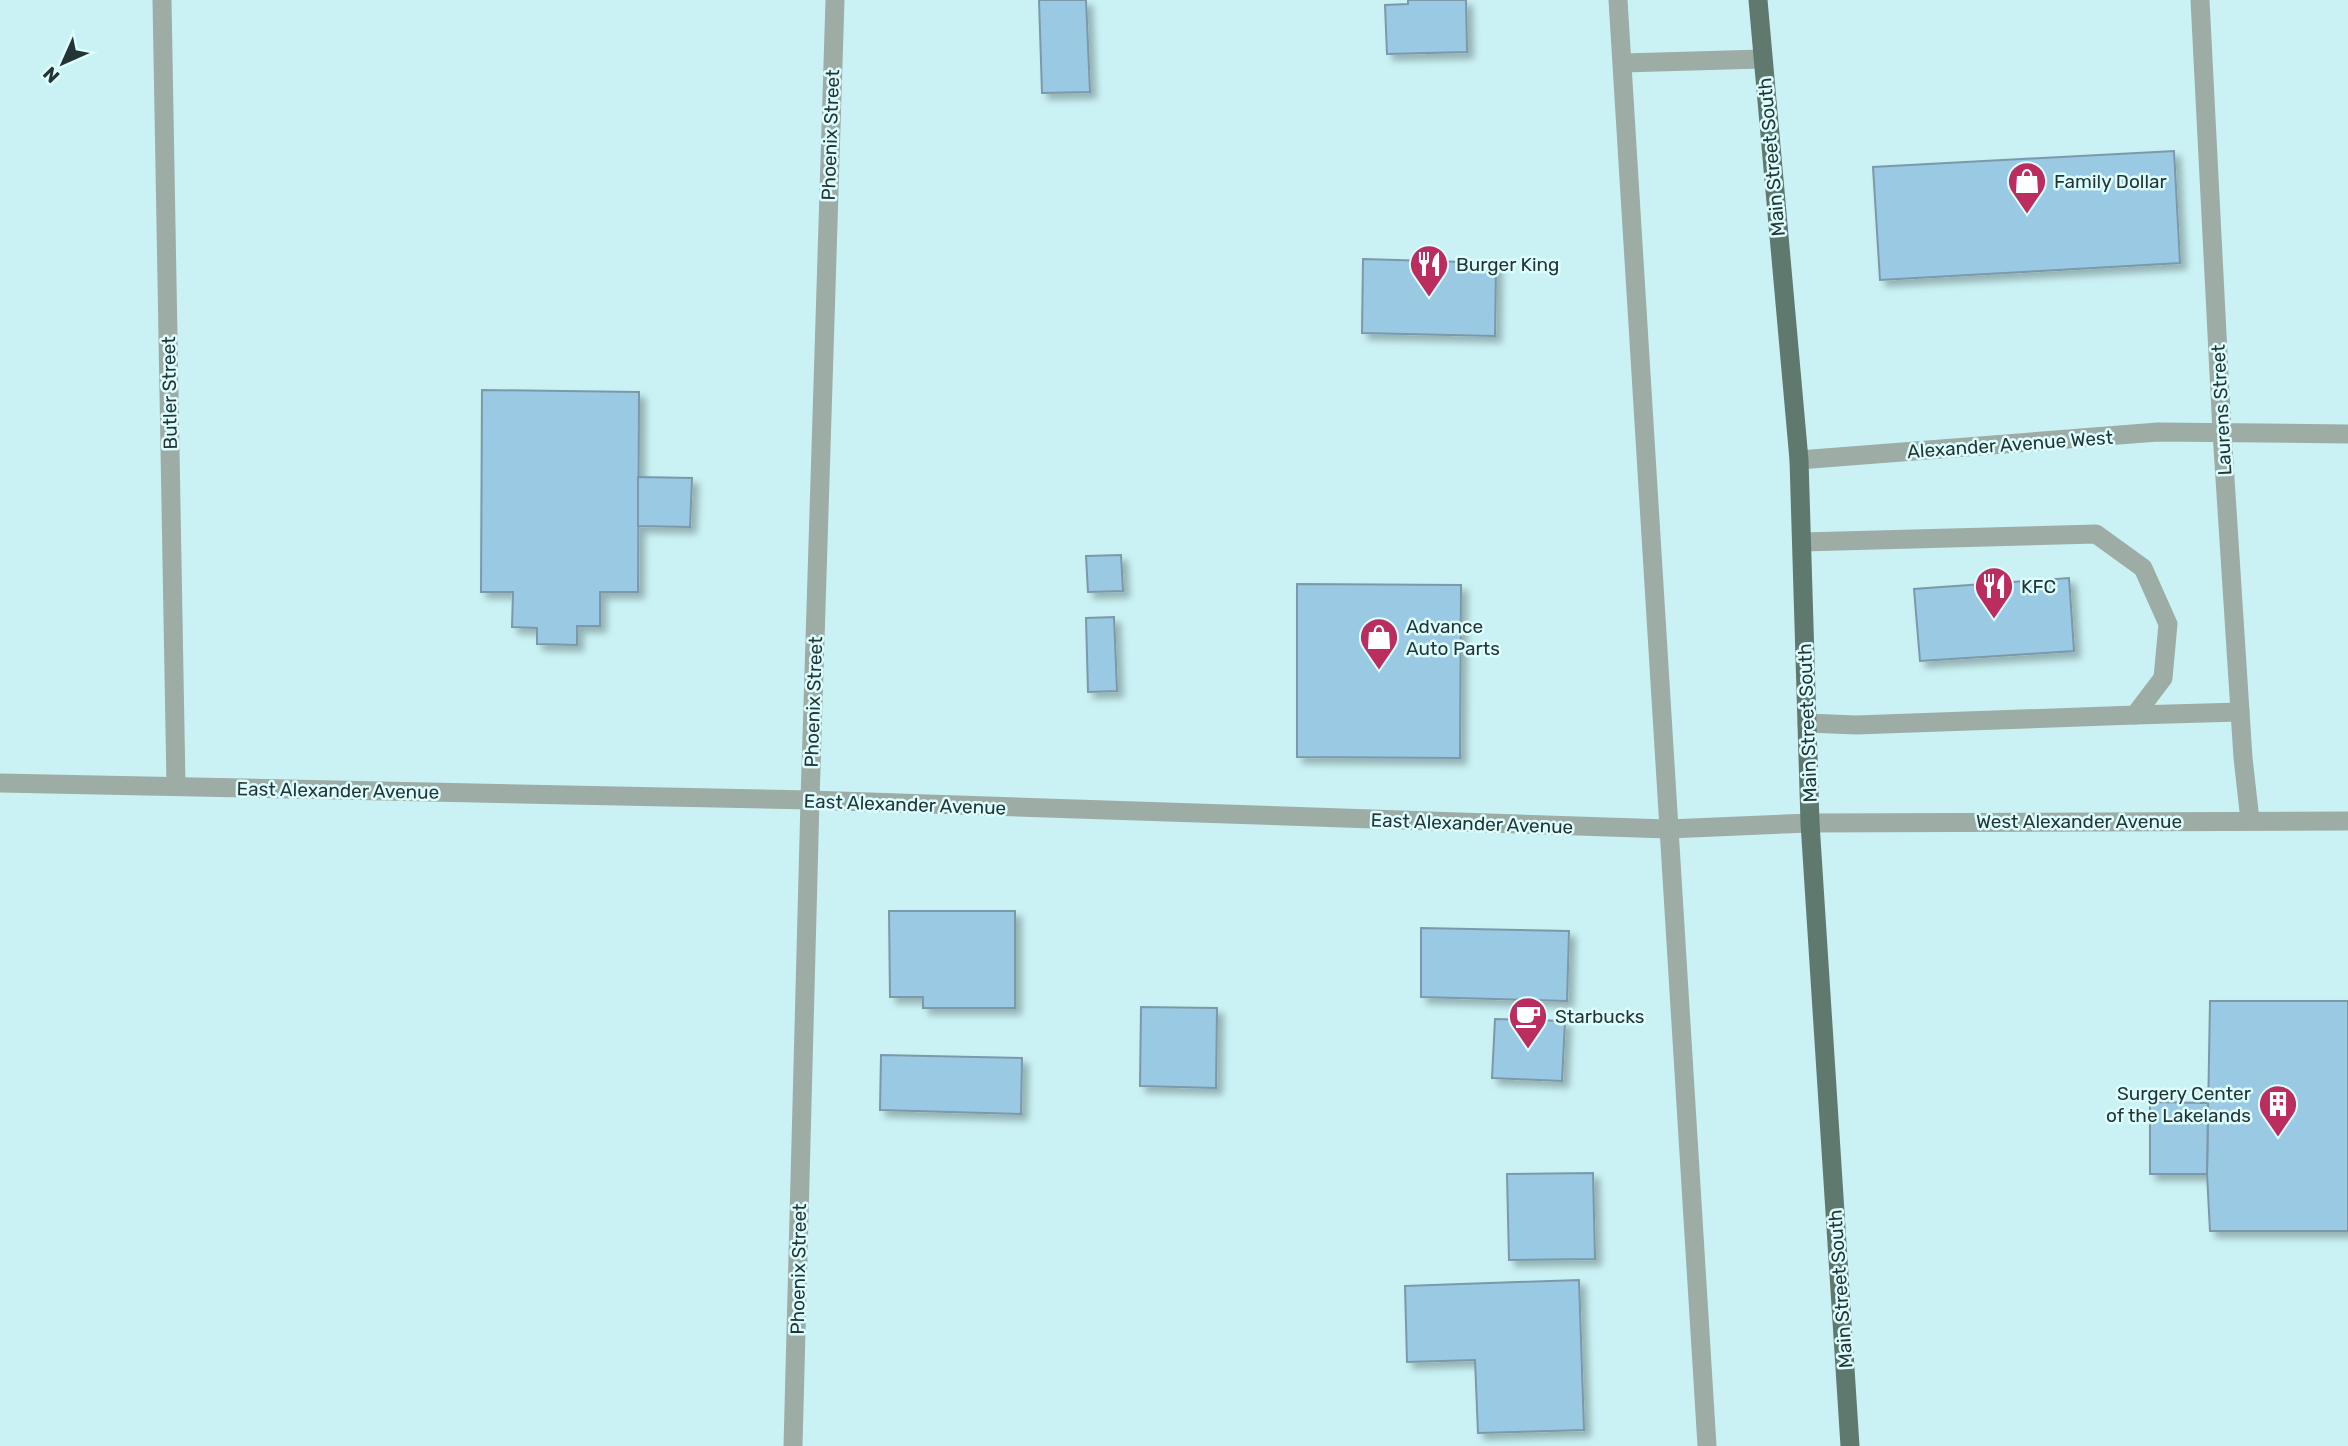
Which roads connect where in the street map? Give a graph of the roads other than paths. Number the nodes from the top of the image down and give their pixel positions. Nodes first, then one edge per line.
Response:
1 (162, 0) edge
2 (835, 0) edge
3 (1618, 0) edge
4 (1758, 0) edge
5 (2200, 0) edge
6 (1762, 59) junction
7 (1623, 63) junction
8 (2222, 432) junction
9 (2348, 434) edge
10 (1799, 460) junction
11 (1802, 542) junction
12 (2240, 712) junction
13 (2135, 715) junction
14 (1807, 723) junction
15 (0, 783) edge
16 (176, 786) junction
17 (810, 800) junction
18 (2250, 820) junction
19 (2348, 821) edge
20 (1810, 823) junction
21 (1668, 829) junction
22 (793, 1446) edge
23 (1707, 1446) edge
24 (1850, 1446) edge

1 - 16 street, Butler Street
2 - 17 street, Phoenix Street
3 - 7 street
4 - 6 main road, Main Street South
5 - 8 street, Laurens Street
6 - 7 street
6 - 10 main road, Main Street South
7 - 21 street
8 - 9 street, Alexander Avenue West
8 - 10 street, Alexander Avenue West
8 - 12 street, Laurens Street
10 - 11 main road, Main Street South
11 - 13 street
11 - 14 main road, Main Street South
12 - 13 street
12 - 18 street, Laurens Street
13 - 14 street
14 - 20 main road, Main Street South
15 - 16 street, East Alexander Avenue
16 - 17 street, East Alexander Avenue
17 - 21 street, East Alexander Avenue
17 - 22 street, Phoenix Street
18 - 19 street, West Alexander Avenue
18 - 20 street, West Alexander Avenue
20 - 21 street, East Alexander Avenue
20 - 24 main road, Main Street South
21 - 23 street

